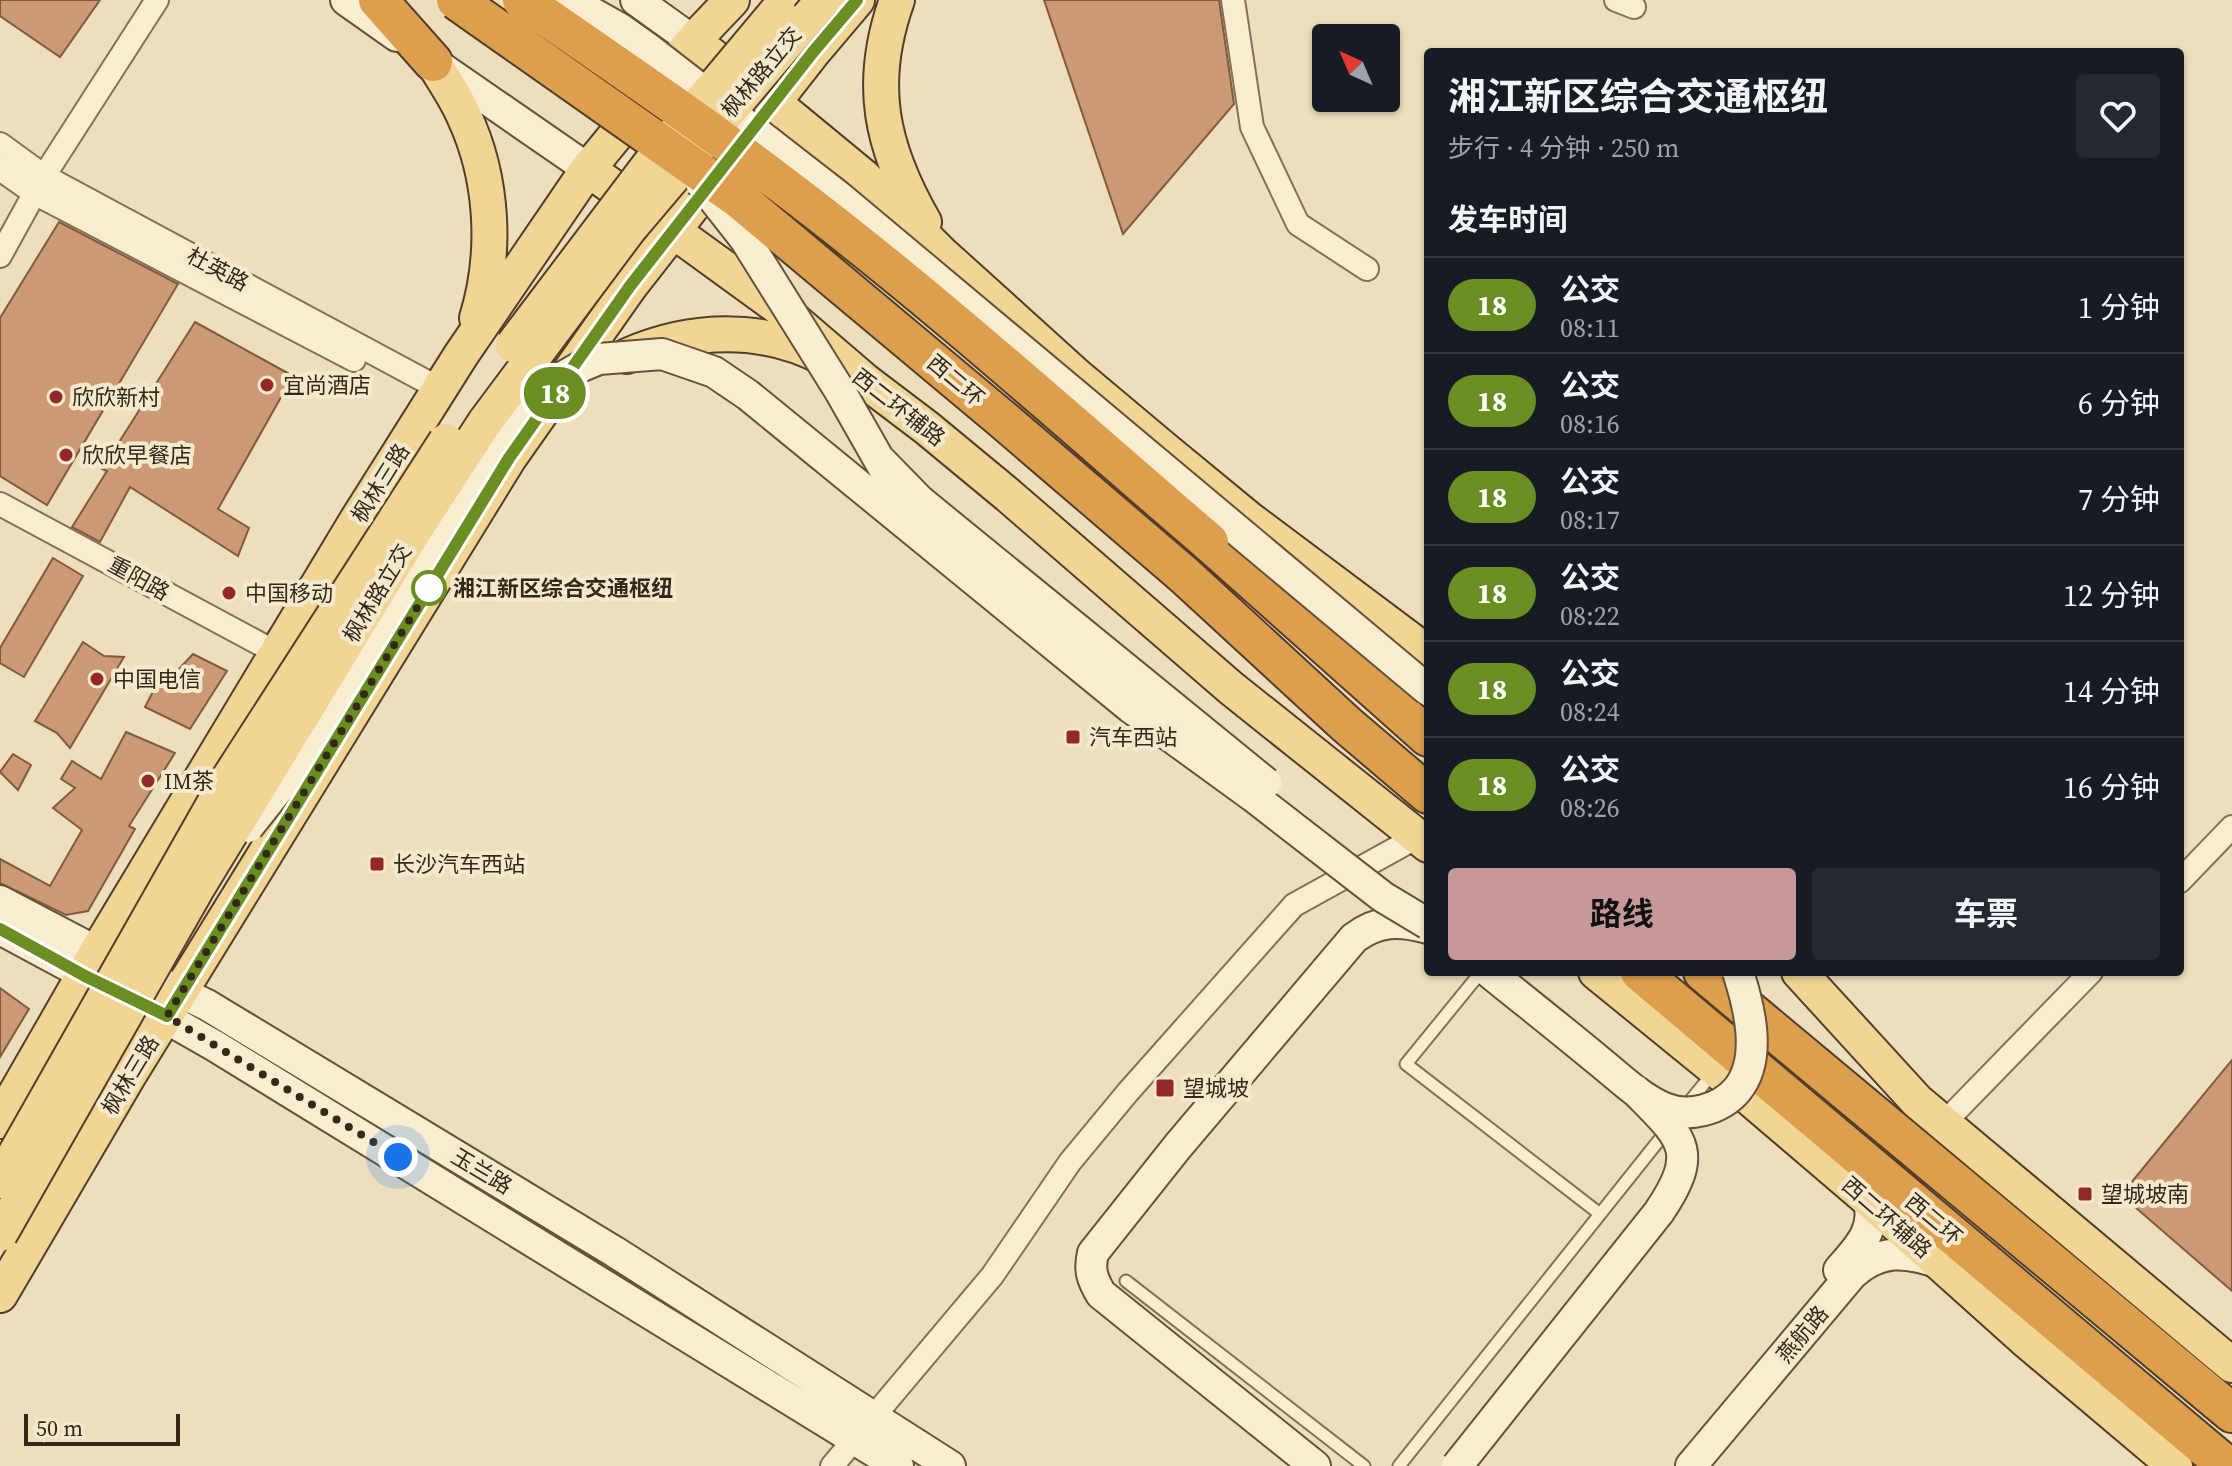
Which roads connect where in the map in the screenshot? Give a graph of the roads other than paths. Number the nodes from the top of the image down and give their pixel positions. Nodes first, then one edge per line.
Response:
1 (145, 0) edge
2 (157, 0) edge
3 (346, 0) edge
4 (378, 0) edge
5 (456, 0) edge
6 (522, 0) edge
7 (569, 0) edge
8 (636, 0) edge
9 (732, 0) edge
10 (788, 0) edge
11 (823, 0) edge
12 (857, 0) edge
13 (897, 0) edge
14 (1233, 0) edge
15 (693, 41) junction
16 (433, 62) junction
17 (773, 102) junction
18 (0, 144) edge
19 (663, 144) junction
20 (0, 169) edge
21 (588, 169) junction
22 (34, 182) junction
23 (674, 231) junction
24 (0, 233) edge
25 (942, 254) junction
26 (0, 256) edge
27 (1367, 269) dead end
28 (461, 355) junction
29 (865, 381) junction
30 (436, 394) junction
31 (509, 458) junction
32 (881, 461) junction
33 (0, 504) edge
34 (0, 519) edge
35 (920, 537) junction
36 (1424, 650) edge
37 (274, 659) junction
38 (1424, 687) edge
39 (1424, 733) edge
40 (1424, 791) edge
41 (2232, 827) edge
42 (1423, 841) edge
43 (2184, 877) edge
44 (196, 890) junction
45 (0, 901) edge
46 (1424, 920) edge
47 (1424, 922) edge
48 (1424, 924) edge
49 (0, 929) edge
50 (91, 964) junction
51 (1478, 976) edge
52 (1494, 976) edge
53 (1601, 976) edge
54 (1645, 976) edge
55 (1708, 976) edge
56 (1739, 976) edge
57 (1803, 976) edge
58 (2087, 976) edge
59 (174, 1003) junction
60 (1716, 1069) junction
61 (1635, 1090) junction
62 (0, 1121) edge
63 (1944, 1123) junction
64 (0, 1181) edge
65 (1868, 1199) junction
66 (1600, 1214) junction
67 (0, 1234) edge
68 (1939, 1263) junction
69 (1126, 1281) dead end
70 (0, 1295) edge
71 (2232, 1365) edge
72 (2232, 1413) edge
73 (863, 1429) junction
74 (832, 1466) edge
75 (898, 1466) edge
76 (950, 1466) edge
77 (1315, 1466) edge
78 (1364, 1466) edge
79 (1399, 1466) edge
80 (1457, 1466) edge
81 (1671, 1466) edge
82 (1691, 1466) edge
83 (2175, 1466) edge
84 (2227, 1466) edge

1 - 22 street
2 - 22 street
3 - 16 street, 西二环辅路
4 - 16 highway
5 - 19 highway, 西二环, bridge
6 - 39 highway, 西二环, bridge
7 - 38 street, bridge
8 - 15 street
9 - 15 main road, 枫林三路
10 - 64 main road, 枫林路立交, bridge
11 - 44 main road, 枫林路立交, bridge
12 - 17 main road, 枫林三路
13 - 25 main road
14 - 27 street
15 - 17 main road
15 - 21 main road, 枫林三路
16 - 21 street, 西二环辅路
16 - 28 main road
17 - 23 main road, 枫林三路
17 - 25 main road
18 - 22 street, 杜英路
19 - 32 street, bridge
19 - 40 highway, 西二环, bridge
20 - 22 street, 杜英路
21 - 23 main road, 西二环辅路
21 - 28 main road, 枫林三路
22 - 24 street
22 - 26 street
22 - 30 street, 杜英路
23 - 29 main road, 西二环辅路
23 - 31 main road, 枫林三路
25 - 36 main road
28 - 30 main road, 枫林三路
29 - 31 main road
29 - 42 main road, 西二环辅路
30 - 37 main road, 枫林三路
31 - 59 main road, 枫林三路
32 - 35 street, bridge
32 - 46 street, bridge
33 - 37 street, 重阳路
34 - 37 street, 重阳路
35 - 44 street, bridge
35 - 47 street, bridge
37 - 50 main road, 枫林三路
41 - 43 street
42 - 73 street
44 - 67 main road, 枫林路立交, bridge
45 - 50 street, 玉兰路
48 - 77 street
49 - 50 street, 玉兰路
50 - 59 street, 玉兰路
50 - 62 main road, 枫林三路
51 - 66 lane
52 - 61 street, bridge
53 - 60 main road, 西二环辅路
54 - 84 highway, 西二环
55 - 72 highway, 西二环
56 - 61 street, bridge
57 - 63 main road
58 - 63 street
59 - 70 main road, 枫林三路
59 - 73 street, 玉兰路
60 - 65 main road, 西二环辅路
60 - 66 lane
61 - 80 street, bridge
63 - 71 main road
65 - 68 main road, 西二环辅路
65 - 81 street, 燕航路
66 - 79 lane
68 - 82 street, 燕航路
68 - 83 main road, 西二环辅路
69 - 78 lane
73 - 74 street
73 - 75 street, 玉兰路
73 - 76 street, 玉兰路

